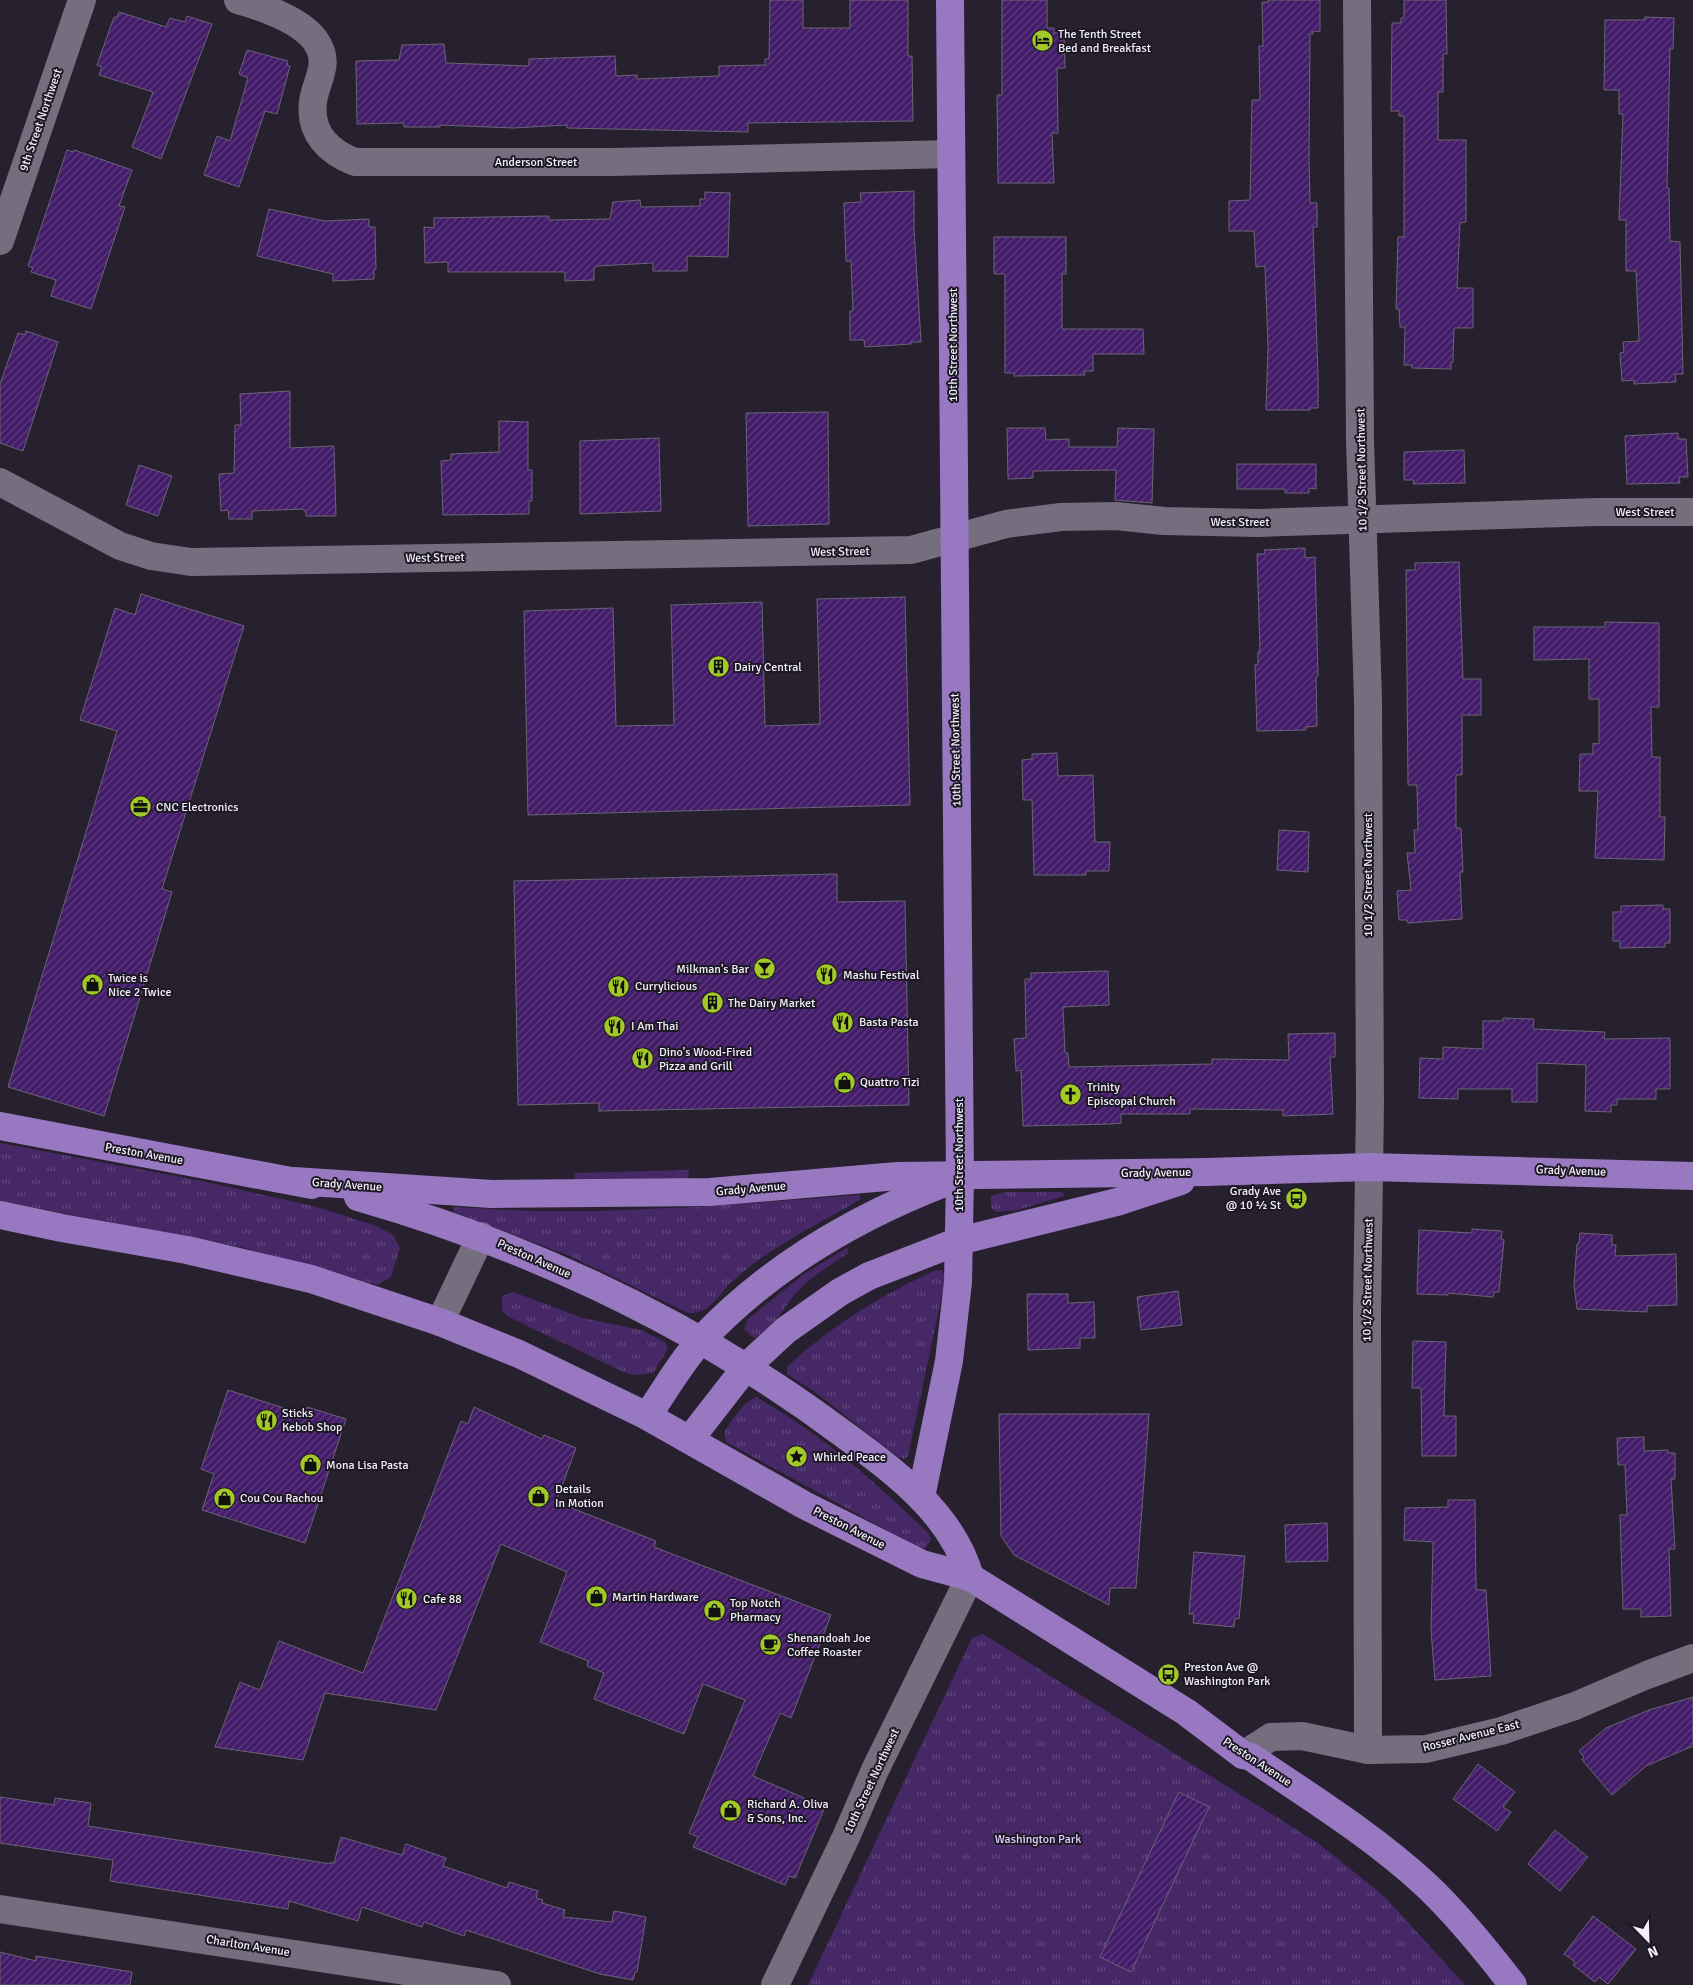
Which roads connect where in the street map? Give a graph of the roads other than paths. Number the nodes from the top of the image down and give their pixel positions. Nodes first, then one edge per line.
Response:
1 (82, 0) edge
2 (238, 0) edge
3 (950, 0) edge
4 (1357, 0) edge
5 (951, 154) junction
6 (0, 241) edge
7 (0, 482) edge
8 (1693, 512) edge
9 (1363, 520) junction
10 (954, 540) junction
11 (0, 1126) edge
12 (1370, 1167) junction
13 (1208, 1172) junction
14 (1693, 1176) edge
15 (960, 1177) junction
16 (294, 1181) junction
17 (0, 1214) edge
18 (481, 1236) junction
19 (959, 1241) junction
20 (440, 1322) junction
21 (701, 1340) junction
22 (746, 1367) junction
23 (647, 1416) junction
24 (690, 1439) junction
25 (921, 1497) junction
26 (970, 1577) junction
27 (1693, 1658) edge
28 (1368, 1750) junction
29 (1243, 1755) junction
30 (0, 1909) edge
31 (496, 1985) edge
32 (775, 1985) edge
33 (1513, 1985) edge

1 - 6 street, 9th Street Northwest
2 - 5 street, Anderson Street
3 - 5 main road, 10th Street Northwest
4 - 9 street, 10 1/2 Street Northwest
5 - 10 main road, 10th Street Northwest
7 - 10 street, West Street
8 - 9 street, West Street
9 - 10 street, West Street
9 - 12 street, 10 1/2 Street Northwest
10 - 15 main road, 10th Street Northwest
11 - 16 main road, Preston Avenue
12 - 13 main road, Grady Avenue
12 - 14 main road, Grady Avenue
12 - 28 street, 10 1/2 Street Northwest
13 - 15 main road, Grady Avenue
13 - 19 main road, Grady Avenue
15 - 16 main road, Grady Avenue
15 - 19 main road, 10th Street Northwest
15 - 21 main road
16 - 18 main road, Preston Avenue
17 - 20 main road, Preston Avenue
18 - 20 street
18 - 21 main road, Preston Avenue
19 - 22 main road, Grady Avenue
19 - 25 main road, 10th Street Northwest
20 - 23 main road, Preston Avenue
21 - 22 main road, Preston Avenue
21 - 23 main road
22 - 24 main road, Grady Avenue
22 - 25 main road, Preston Avenue
23 - 24 main road, Preston Avenue
24 - 26 main road, Preston Avenue
25 - 26 main road, Preston Avenue
26 - 29 main road, Preston Avenue
26 - 32 street, 10th Street Northwest
27 - 28 street, Rosser Avenue East
28 - 29 street, Rosser Avenue East
29 - 33 main road, Preston Avenue
30 - 31 street, Charlton Avenue

